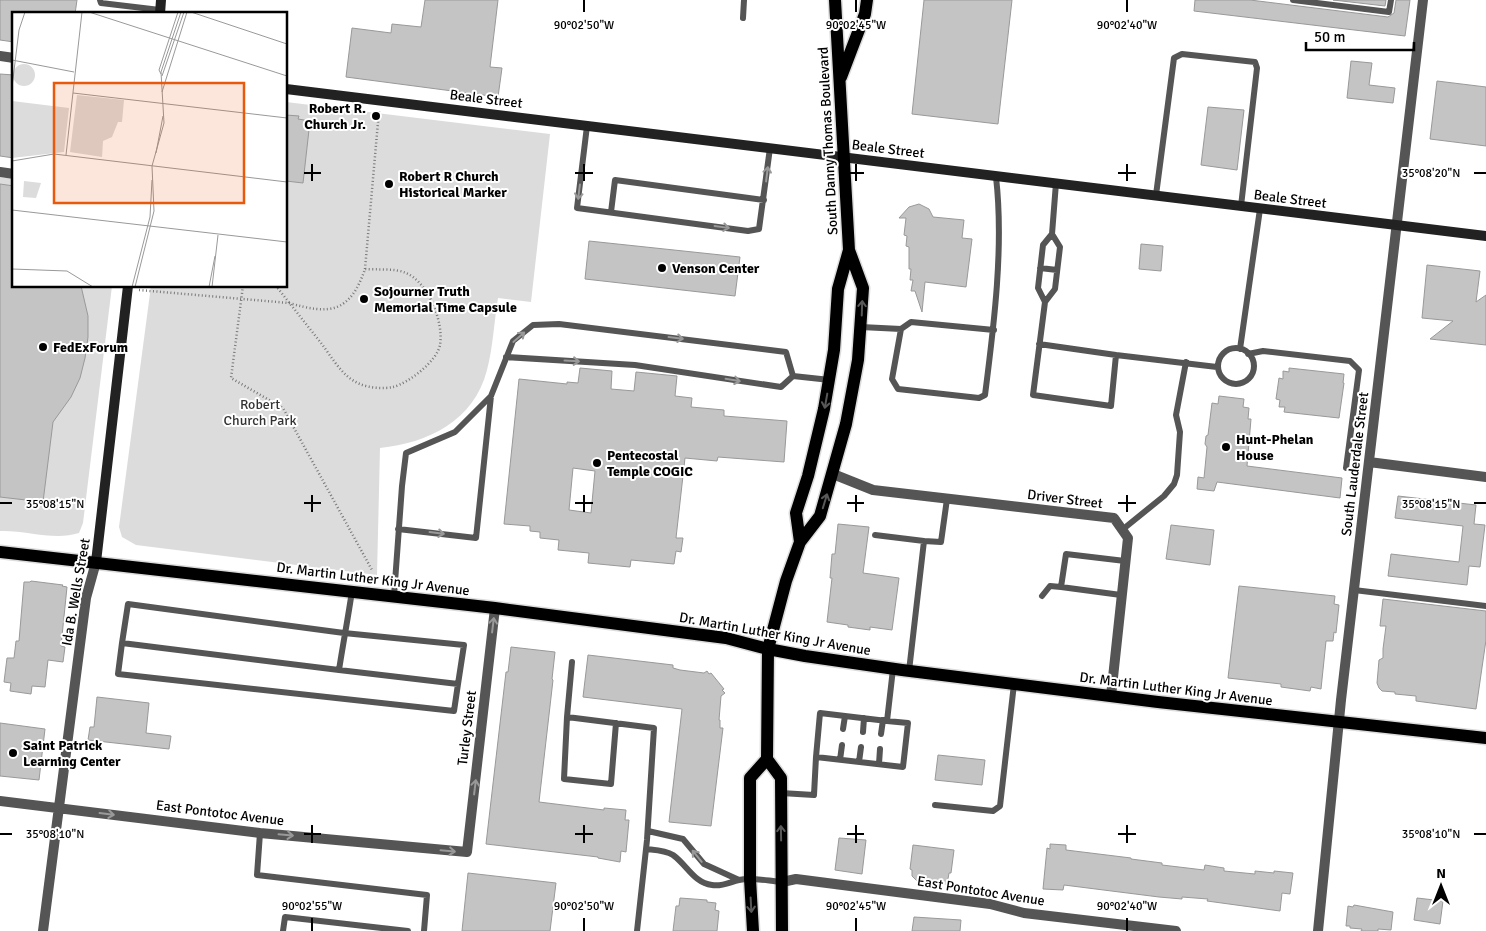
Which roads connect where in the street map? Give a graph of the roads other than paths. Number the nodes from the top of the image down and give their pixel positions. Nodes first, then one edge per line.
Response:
1 (100, 0) edge
2 (744, 0) edge
3 (835, 0) edge
4 (867, 0) edge
5 (1293, 0) edge
6 (1391, 0) edge
7 (1423, 0) edge
8 (161, 9) edge
9 (743, 18) dead end
10 (839, 82) junction
11 (288, 89) edge
12 (587, 126) junction
13 (770, 148) junction
14 (843, 157) junction
15 (996, 176) junction
16 (1056, 183) junction
17 (1156, 195) junction
18 (764, 200) junction
19 (1241, 206) junction
20 (1260, 209) junction
21 (611, 212) junction
22 (1397, 226) junction
23 (1052, 234) junction
24 (1486, 236) edge
25 (849, 250) junction
26 (1040, 268) junction
27 (1057, 270) junction
28 (128, 288) edge
29 (1045, 302) junction
30 (861, 327) junction
31 (901, 329) junction
32 (994, 330) junction
33 (1039, 344) junction
34 (1240, 349) junction
35 (1248, 354) junction
36 (1116, 355) junction
37 (506, 357) junction
38 (1186, 362) junction
39 (1218, 367) junction
40 (793, 376) junction
41 (830, 380) junction
42 (491, 396) junction
43 (1369, 462) junction
44 (1346, 468) dead end
45 (833, 474) junction
46 (1486, 477) edge
47 (947, 499) junction
48 (398, 529) junction
49 (1122, 530) junction
50 (875, 535) dead end
51 (924, 540) junction
52 (800, 542) junction
53 (0, 552) edge
54 (1125, 561) junction
55 (96, 562) junction
56 (1061, 587) junction
57 (1354, 590) junction
58 (352, 591) junction
59 (1122, 594) junction
60 (394, 596) junction
61 (1042, 596) dead end
62 (1486, 606) edge
63 (495, 608) junction
64 (344, 633) junction
65 (122, 643) junction
66 (768, 649) junction
67 (572, 662) dead end
68 (893, 669) junction
69 (339, 670) junction
70 (909, 671) junction
71 (458, 684) junction
72 (1014, 684) junction
73 (1111, 696) junction
74 (844, 716) junction
75 (568, 717) junction
76 (864, 718) junction
77 (885, 721) junction
78 (616, 723) junction
79 (1338, 723) junction
80 (843, 729) dead end
81 (862, 732) dead end
82 (881, 734) dead end
83 (1486, 738) edge
84 (842, 744) dead end
85 (861, 747) dead end
86 (880, 749) dead end
87 (816, 757) junction
88 (767, 759) junction
89 (840, 760) junction
90 (859, 762) junction
91 (879, 764) junction
92 (781, 793) junction
93 (0, 801) edge
94 (935, 804) dead end
95 (59, 808) junction
96 (648, 831) junction
97 (260, 833) junction
98 (646, 849) junction
99 (467, 852) joint
100 (744, 879) junction
101 (782, 882) junction
102 (43, 931) edge
103 (283, 931) edge
104 (408, 931) edge
105 (424, 931) edge
106 (637, 931) edge
107 (753, 931) edge
108 (782, 931) edge
109 (1176, 931) edge
110 (1318, 931) edge

1 - 8 lane
2 - 9 lane
3 - 10 main road, South Danny Thomas Boulevard
4 - 10 main road
5 - 6 lane
7 - 22 street, South Lauderdale Street
10 - 14 main road, South Danny Thomas Boulevard
11 - 12 street, Beale Street
12 - 13 street, Beale Street
12 -> 21 lane
13 - 14 street, Beale Street
18 -> 13 lane
14 - 15 street, Beale Street
14 - 25 main road, South Danny Thomas Boulevard
15 - 16 street, Beale Street
15 - 32 lane
16 - 17 street, Beale Street
16 - 23 lane
17 - 19 street, Beale Street
17 - 19 lane
21 -> 18 lane
18 - 21 lane
19 - 20 street, Beale Street
20 - 22 street, Beale Street
20 - 34 lane
22 - 24 street, Beale Street
22 - 43 street, South Lauderdale Street
23 - 26 lane
23 - 27 lane
30 -> 25 main road, South Danny Thomas Boulevard
25 - 41 main road, South Danny Thomas Boulevard
26 - 27 lane
26 - 29 lane
27 - 29 lane
28 - 55 street, Ida B. Wells Street
29 - 33 lane
30 - 31 lane
30 - 45 main road, South Danny Thomas Boulevard
31 - 32 lane
31 - 32 lane
33 - 36 lane
33 - 36 lane
34 - 35 lane
34 - 39 lane
35 - 39 lane
35 - 44 lane
36 - 38 lane
37 -> 40 lane
37 -> 40 lane
37 - 42 lane
38 - 39 lane
38 - 49 lane
40 - 41 lane
41 -> 52 main road, South Danny Thomas Boulevard
42 - 48 lane
48 -> 42 lane
43 - 46 street
43 - 57 street, South Lauderdale Street
45 - 47 street, Driver Street
52 -> 45 main road, South Danny Thomas Boulevard
47 - 49 street, Driver Street
47 - 51 lane
48 - 60 lane
49 - 54 street
50 - 51 lane
51 - 70 lane
52 - 66 main road, South Danny Thomas Boulevard
53 - 55 main road, Dr. Martin Luther King Jr Avenue
54 - 56 lane
54 - 59 street
55 - 58 main road, Dr. Martin Luther King Jr Avenue
55 - 95 street, Ida B. Wells Street
56 - 59 lane
56 - 61 lane
57 - 62 lane
57 - 79 street, South Lauderdale Street
58 - 60 main road, Dr. Martin Luther King Jr Avenue
58 - 64 lane
59 - 73 street
60 - 63 main road, Dr. Martin Luther King Jr Avenue
63 - 66 main road, Dr. Martin Luther King Jr Avenue
99 -> 63 street, Turley Street
64 - 65 lane
64 - 69 lane
64 - 71 lane
65 - 69 lane
65 - 71 lane
66 - 68 main road, Dr. Martin Luther King Jr Avenue
66 - 88 main road, South Danny Thomas Boulevard
67 - 75 lane
68 - 70 main road, Dr. Martin Luther King Jr Avenue
68 - 77 lane
69 - 71 lane
70 - 72 main road, Dr. Martin Luther King Jr Avenue
72 - 73 main road, Dr. Martin Luther King Jr Avenue
72 - 94 lane
73 - 79 main road, Dr. Martin Luther King Jr Avenue
74 - 76 lane
74 - 80 lane
74 - 87 lane
75 - 78 lane
75 - 78 lane
76 - 77 lane
76 - 81 lane
77 - 82 lane
77 - 91 lane
78 - 96 lane
79 - 83 main road, Dr. Martin Luther King Jr Avenue
79 - 110 street, South Lauderdale Street
84 - 89 lane
85 - 90 lane
86 - 91 lane
87 - 89 lane
87 - 92 lane
88 - 92 main road
88 - 100 main road
89 - 90 lane
90 - 91 lane
101 -> 92 main road
93 - 95 street, East Pontotoc Avenue
95 -> 97 street, East Pontotoc Avenue
95 - 102 street, Ida B. Wells Street
96 - 98 lane
100 -> 96 lane
97 -> 99 street, East Pontotoc Avenue
97 - 105 lane
98 - 100 lane
98 - 106 lane
100 - 101 lane
100 -> 107 main road
101 - 108 main road
101 - 109 street, East Pontotoc Avenue
103 - 104 lane

